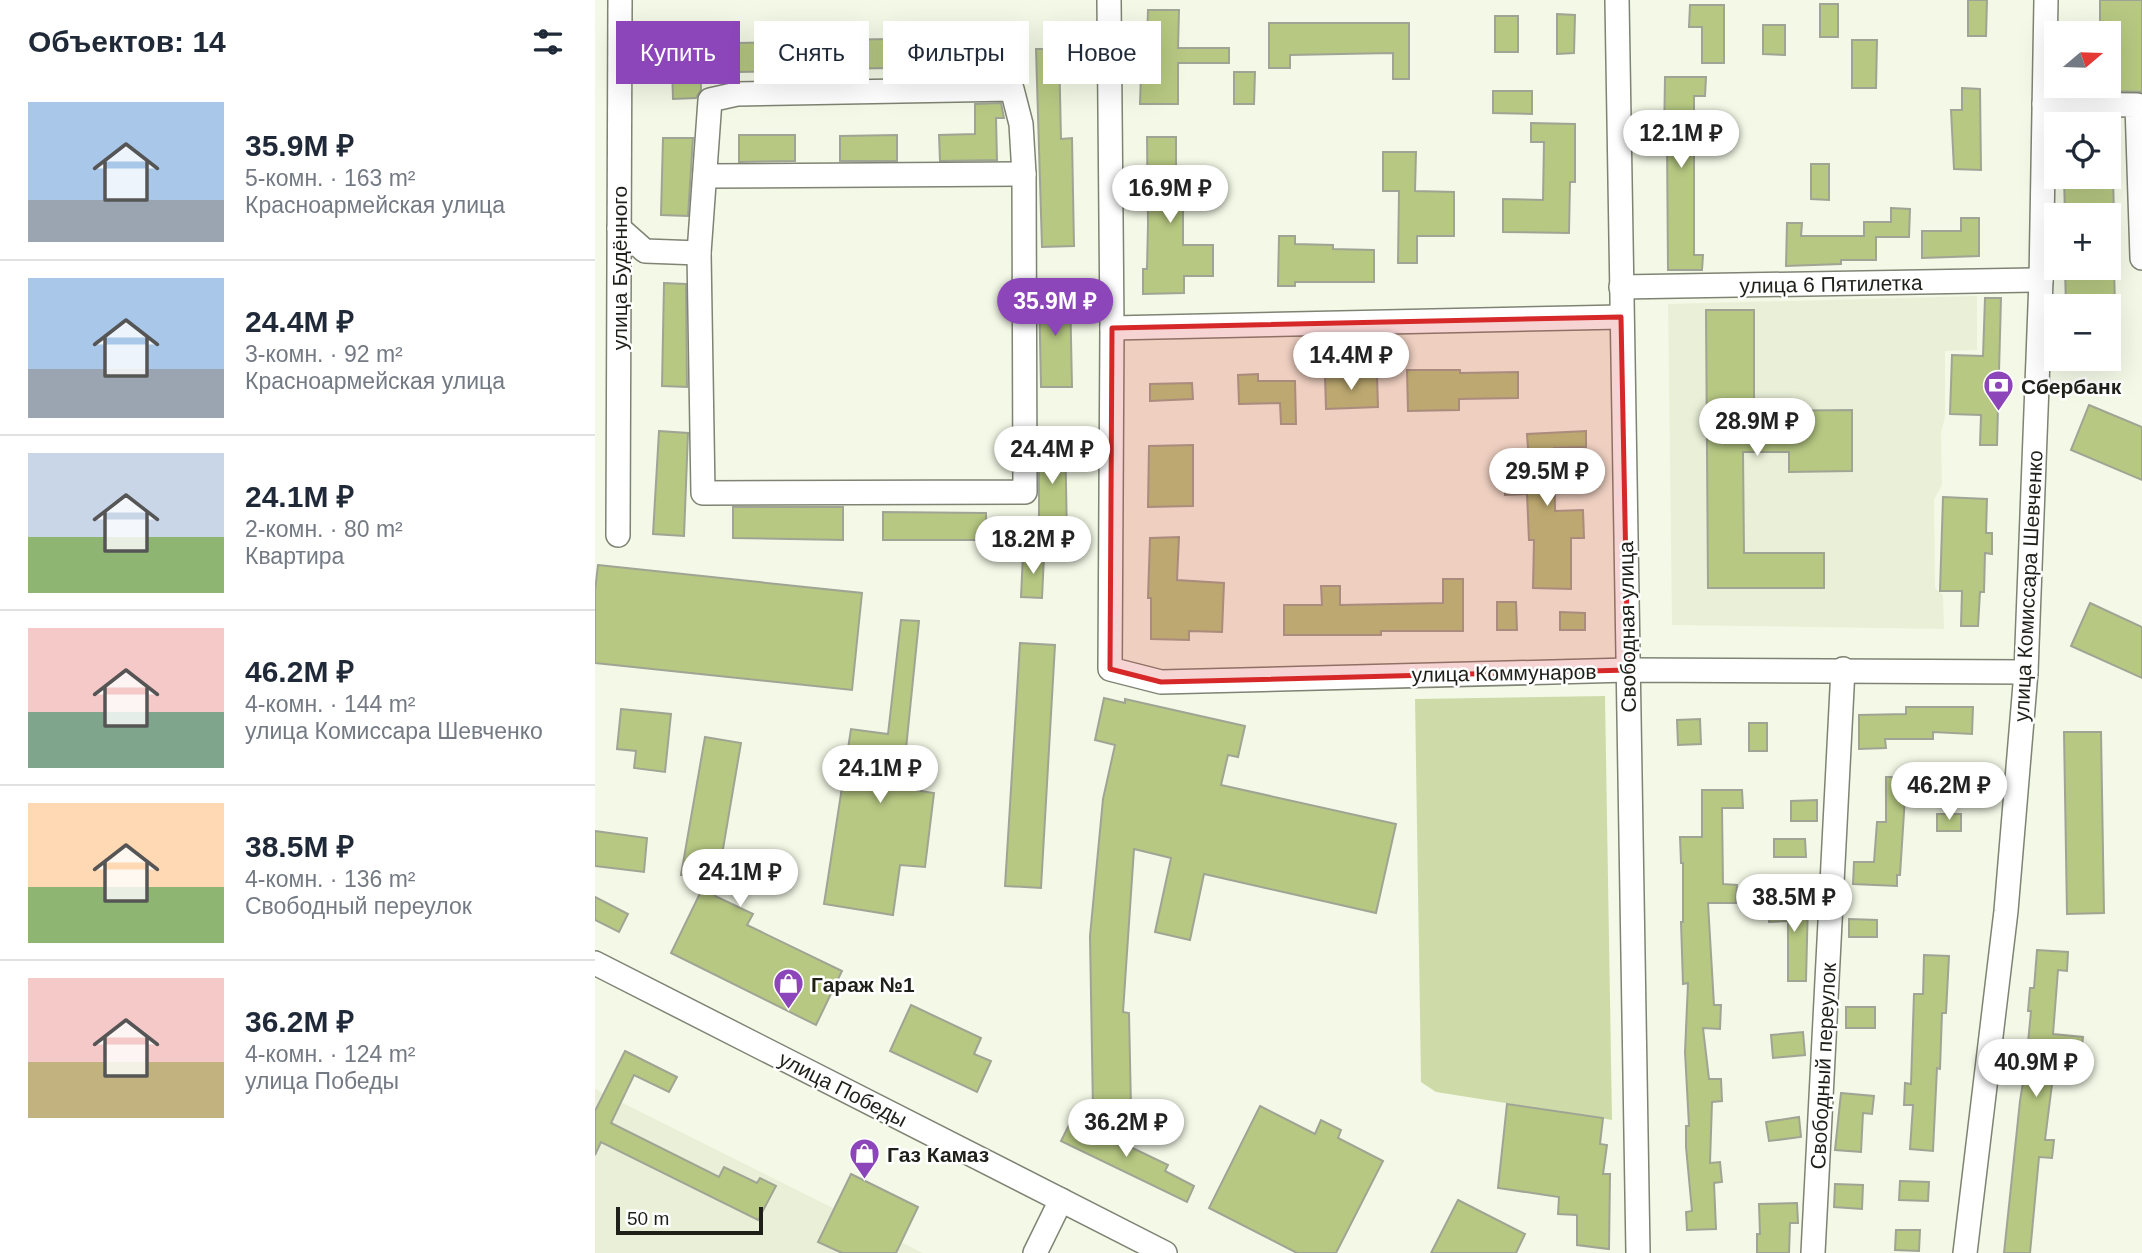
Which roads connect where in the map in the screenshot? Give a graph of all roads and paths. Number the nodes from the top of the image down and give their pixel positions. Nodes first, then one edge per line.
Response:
1 (620, 0) edge
2 (1109, 0) edge
3 (1618, 0) edge
4 (2046, 0) edge
5 (2044, 104) junction
6 (2139, 105) edge
7 (1024, 174) junction
8 (705, 176) junction
9 (619, 228) junction
10 (699, 253) junction
11 (2142, 258) edge
12 (2041, 280) junction
13 (1621, 287) junction
14 (1621, 317) junction
15 (1112, 328) junction
16 (618, 536) dead end
17 (1627, 670) junction
18 (1843, 670) junction
19 (2027, 672) junction
20 (595, 963) edge
21 (1061, 1200) junction
22 (1035, 1253) edge
23 (1165, 1253) edge
24 (1638, 1253) edge
25 (1814, 1253) edge
26 (1965, 1253) edge

1 - 9 street, улица Будённого
2 - 15 street
3 - 13 street, Свободная улица
4 - 5 street, улица Комиссара Шевченко
5 - 6 street
5 - 12 street, улица Комиссара Шевченко
6 - 11 street
7 - 8 street
7 - 8 street
7 - 10 street
8 - 10 street
9 - 10 street
9 - 16 street, улица Будённого
12 - 13 street, улица 6 Пятилетка
12 - 19 street, улица Комиссара Шевченко
13 - 14 street, Свободная улица
14 - 15 street
14 - 17 street, Свободная улица
15 - 17 street, улица Коммунаров
17 - 18 street, улица Коммунаров
17 - 24 street, Свободная улица
18 - 19 street, улица Коммунаров
18 - 25 street, Свободный переулок
19 - 26 street, улица Комиссара Шевченко
20 - 21 street, улица Победы
21 - 22 street
21 - 23 street, улица Победы

